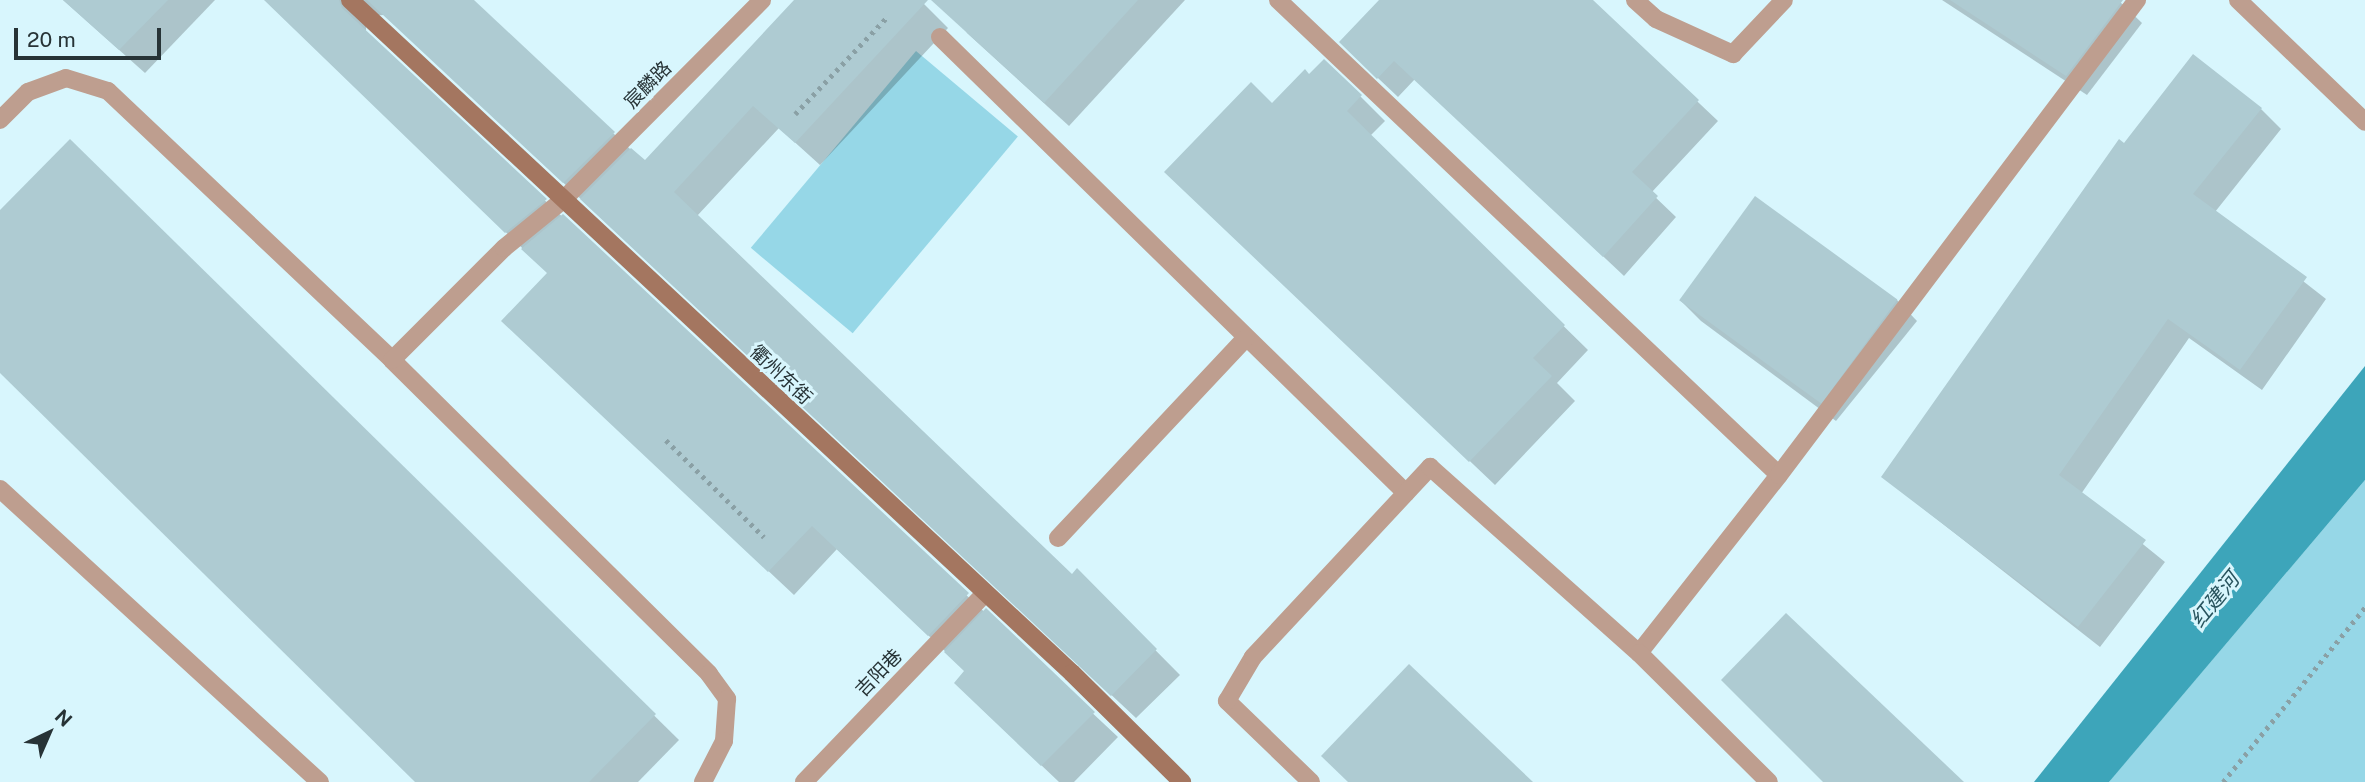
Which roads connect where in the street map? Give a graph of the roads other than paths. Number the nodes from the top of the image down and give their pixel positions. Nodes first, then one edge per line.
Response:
1 (350, 0) edge
2 (762, 0) edge
3 (1278, 0) edge
4 (1635, 0) edge
5 (1784, 0) edge
6 (2137, 0) edge
7 (2238, 0) edge
8 (940, 37) dead end
9 (0, 120) edge
10 (2365, 122) edge
11 (563, 200) junction
12 (1246, 338) junction
13 (392, 360) junction
14 (1779, 475) junction
15 (0, 489) edge
16 (1406, 493) junction
17 (1058, 538) dead end
18 (985, 593) junction
19 (1639, 653) junction
20 (320, 782) edge
21 (703, 782) edge
22 (804, 782) edge
23 (1182, 782) edge
24 (1311, 782) edge
25 (1769, 782) edge

1 - 11 street, 衢州东街
2 - 11 street, 宸麟路
3 - 14 street
4 - 5 street
6 - 14 street
7 - 10 street
8 - 12 street
9 - 13 street
11 - 13 street, 宸麟路
11 - 18 street, 衢州东街
12 - 16 street
12 - 17 street
13 - 21 street
14 - 19 street
15 - 20 street
16 - 19 street
16 - 24 street
18 - 22 street, 吉阳巷
18 - 23 street, 衢州东街
19 - 25 street

